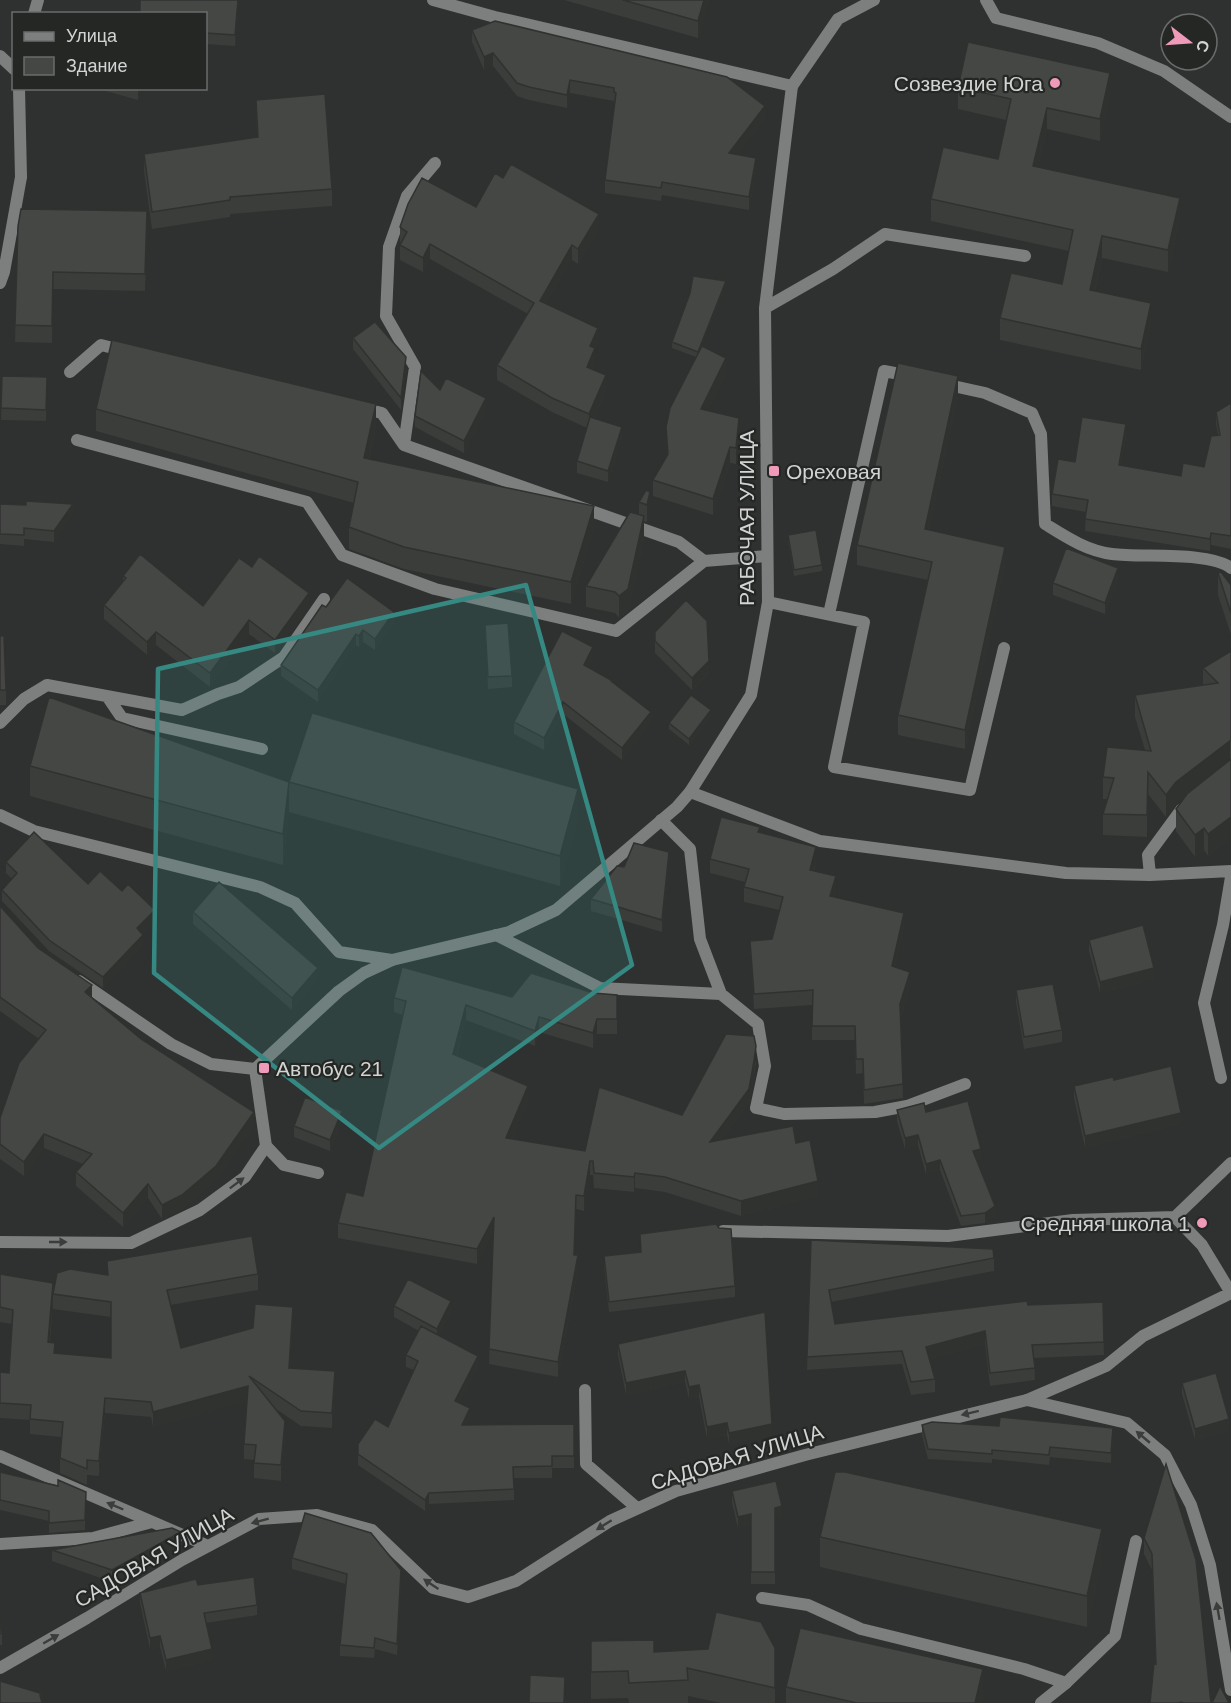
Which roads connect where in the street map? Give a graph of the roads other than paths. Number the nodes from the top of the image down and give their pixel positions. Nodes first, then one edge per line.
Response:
1 (433, 0) edge
2 (874, 0) edge
3 (986, 0) edge
4 (0, 56) edge
5 (12, 67) edge
6 (792, 86) junction
7 (19, 90) edge
8 (1231, 117) edge
9 (435, 163) dead end
10 (1024, 255) dead end
11 (0, 283) edge
12 (765, 308) junction
13 (135, 354) edge
14 (70, 372) dead end
15 (348, 405) edge
16 (76, 440) dead end
17 (404, 445) junction
18 (766, 556) junction
19 (704, 561) junction
20 (1231, 568) edge
21 (324, 599) dead end
22 (768, 602) junction
23 (829, 614) junction
24 (1004, 648) dead end
25 (107, 696) junction
26 (0, 723) edge
27 (262, 749) dead end
28 (690, 792) junction
29 (1197, 797) edge
30 (0, 815) edge
31 (661, 820) junction
32 (1231, 871) edge
33 (1150, 875) junction
34 (1231, 877) edge
35 (496, 934) junction
36 (392, 960) junction
37 (73, 977) edge
38 (721, 994) junction
39 (255, 1069) junction
40 (1221, 1078) dead end
41 (965, 1084) dead end
42 (266, 1146) junction
43 (1231, 1163) edge
44 (318, 1173) dead end
45 (1175, 1217) junction
46 (723, 1232) edge
47 (0, 1242) edge
48 (1231, 1293) edge
49 (585, 1390) dead end
50 (1027, 1400) junction
51 (0, 1456) edge
52 (637, 1508) junction
53 (152, 1522) junction
54 (1136, 1541) dead end
55 (0, 1544) edge
56 (208, 1546) junction
57 (762, 1598) dead end
58 (0, 1668) edge
59 (1065, 1683) junction
60 (1231, 1690) edge
61 (1041, 1703) edge

1 - 6 street
2 - 6 street
3 - 8 street
4 - 5 street
6 - 12 street, РАБОЧАЯ УЛИЦА
7 - 11 street
9 - 17 street
10 - 12 street
12 - 18 street, РАБОЧАЯ УЛИЦА
13 - 14 street
15 - 17 street
16 - 19 street
17 - 19 street
18 - 19 street
18 - 22 street, РАБОЧАЯ УЛИЦА
20 - 23 street
21 - 25 street
22 - 23 street
22 - 28 street, РАБОЧАЯ УЛИЦА
23 - 24 street
25 - 26 street
25 - 27 street
28 - 31 street, РАБОЧАЯ УЛИЦА
28 - 33 street
29 - 33 street
30 - 36 street
31 - 35 street, РАБОЧАЯ УЛИЦА
31 - 38 street
32 - 33 street
34 - 40 street
35 - 36 street, РАБОЧАЯ УЛИЦА
35 - 38 street
36 - 39 street, РАБОЧАЯ УЛИЦА
37 - 39 street
38 - 41 street
39 - 42 street
42 - 44 street
47 -> 42 street
43 - 45 street
45 - 46 street
45 - 48 street
48 - 50 street
49 - 52 street
50 -> 52 street, САДОВАЯ УЛИЦА
60 -> 50 street, САДОВАЯ УЛИЦА
53 -> 51 street
52 -> 56 street, САДОВАЯ УЛИЦА
53 - 55 street
53 - 56 street
54 - 59 street
58 -> 56 street, САДОВАЯ УЛИЦА
57 - 59 street
59 - 61 street

